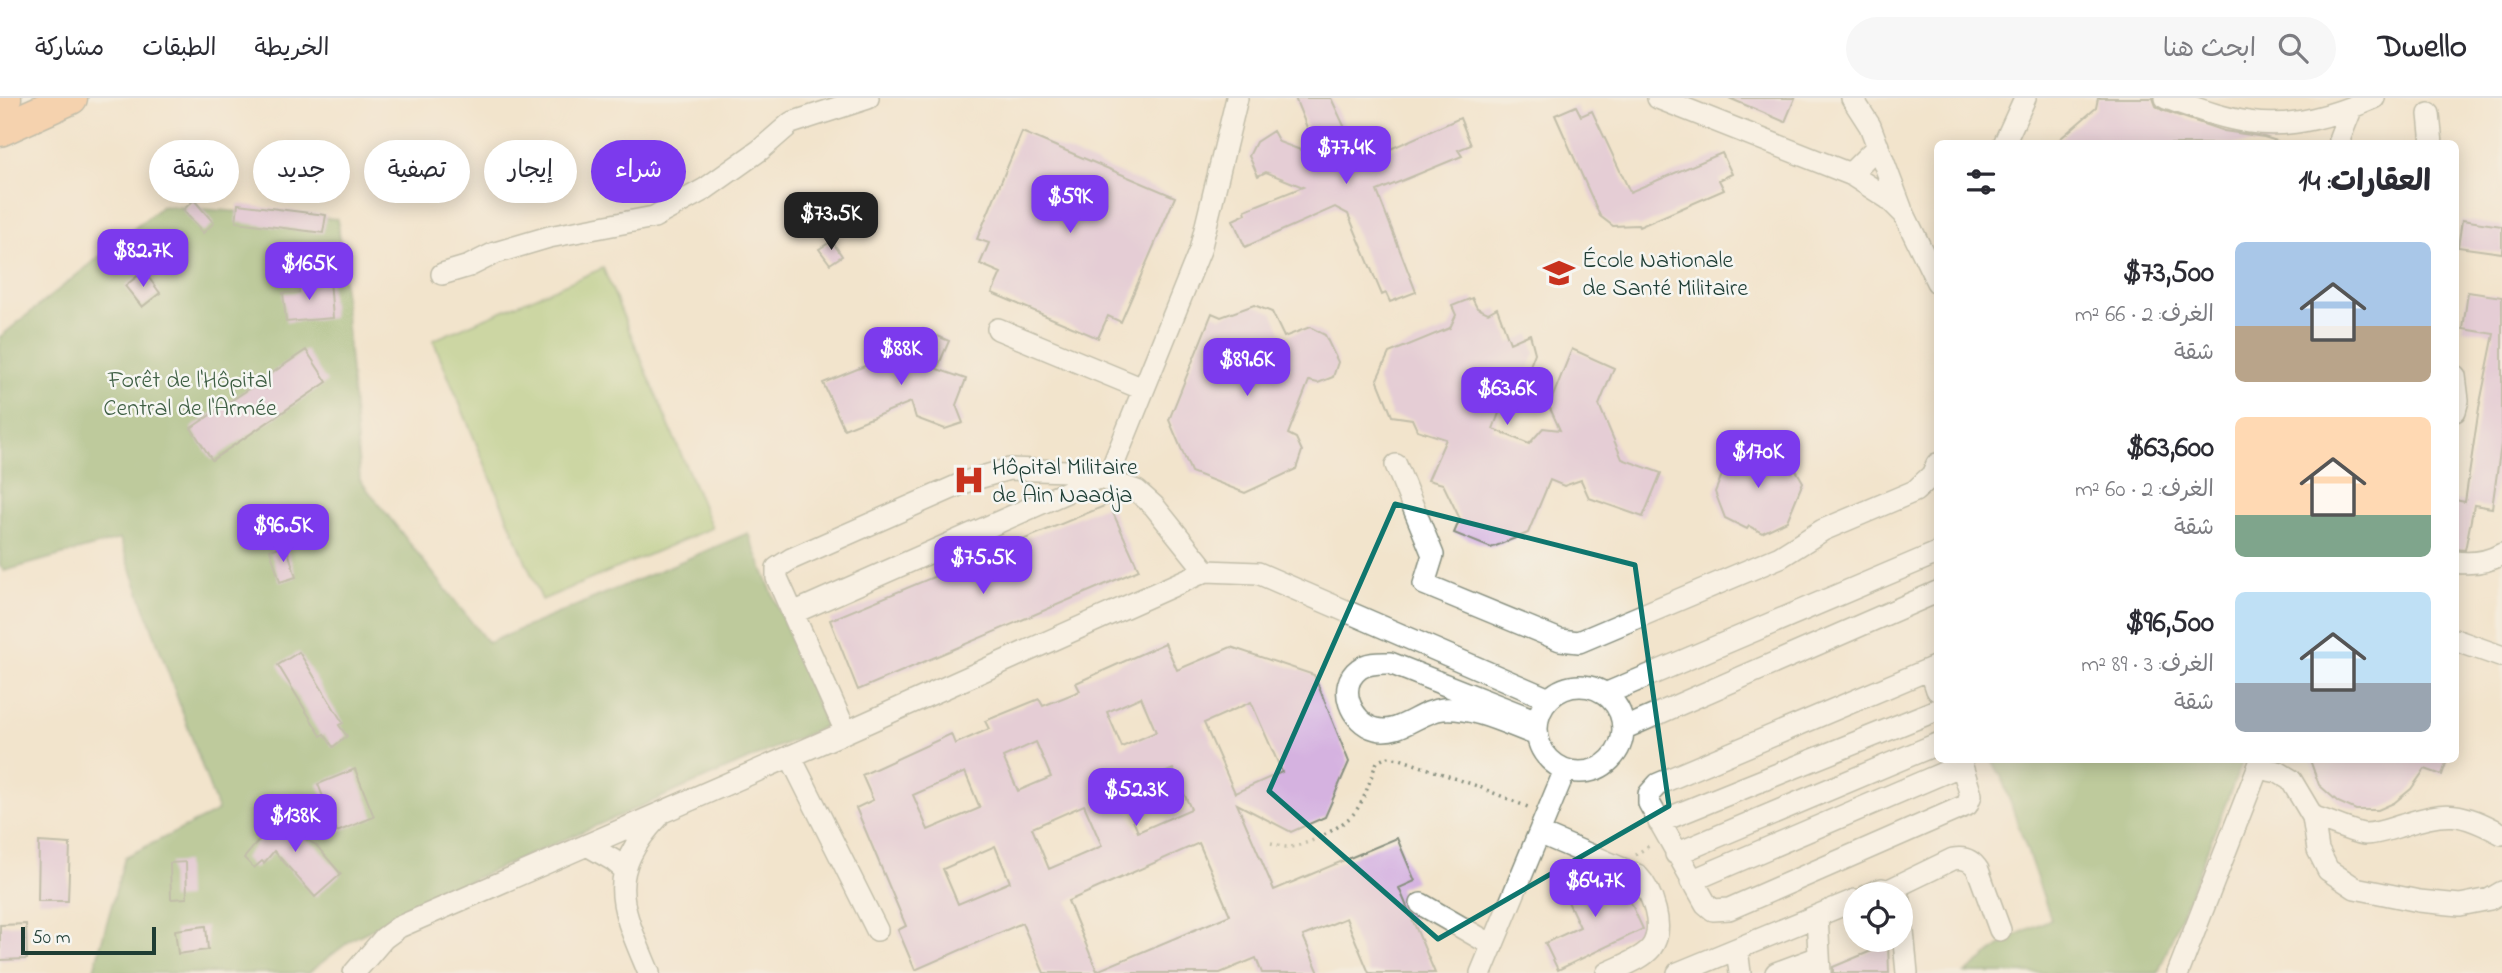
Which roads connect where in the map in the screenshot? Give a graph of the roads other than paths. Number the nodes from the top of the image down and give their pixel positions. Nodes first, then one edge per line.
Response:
1 (5, 98) edge
2 (71, 98) edge
3 (868, 98) edge
4 (1237, 98) edge
5 (1658, 98) edge
6 (1852, 98) edge
7 (2025, 98) edge
8 (2166, 98) edge
9 (2374, 98) edge
10 (0, 100) edge
11 (2351, 107) junction
12 (2429, 114) dead end
13 (2305, 122) junction
14 (0, 130) edge
15 (2006, 140) edge
16 (2325, 140) edge
17 (2340, 140) edge
18 (2432, 140) edge
19 (1878, 146) junction
20 (1850, 174) junction
21 (1903, 214) junction
22 (442, 274) dead end
23 (1934, 276) edge
24 (998, 329) dead end
25 (1143, 389) junction
26 (1396, 465) dead end
27 (1934, 471) edge
28 (1101, 480) junction
29 (1934, 554) edge
30 (2502, 554) edge
31 (2459, 563) edge
32 (1206, 571) junction
33 (1934, 593) edge
34 (793, 613) junction
35 (2459, 641) edge
36 (2500, 656) dead end
37 (1934, 668) edge
38 (1436, 681) junction
39 (1605, 694) junction
40 (1549, 699) junction
41 (1440, 709) junction
42 (1934, 711) edge
43 (1537, 728) junction
44 (1623, 729) junction
45 (846, 732) junction
46 (1934, 745) edge
47 (790, 756) junction
48 (1959, 763) edge
49 (1961, 763) edge
50 (2259, 764) edge
51 (1565, 770) junction
52 (662, 813) junction
53 (2313, 817) junction
54 (1543, 824) junction
55 (1662, 828) junction
56 (2502, 834) edge
57 (587, 845) junction
58 (1676, 853) junction
59 (625, 870) junction
60 (1691, 881) junction
61 (1912, 882) edge
62 (2502, 892) edge
63 (1421, 904) dead end
64 (1843, 905) edge
65 (1817, 916) junction
66 (877, 930) dead end
67 (2000, 930) dead end
68 (1492, 945) junction
69 (1737, 949) junction
70 (1902, 952) edge
71 (1819, 965) edge
72 (354, 973) edge
73 (649, 973) edge
74 (1481, 973) edge
75 (1607, 973) edge
76 (1678, 973) edge
77 (1740, 973) edge
78 (1776, 973) edge
79 (1907, 973) edge
80 (2178, 973) edge

1 - 10 highway
2 - 14 highway
3 - 22 lane
4 - 25 lane
5 - 20 lane
6 - 19 lane
7 - 15 lane
8 - 13 lane
9 - 11 lane
11 - 13 lane
11 - 17 lane
12 - 18 lane
13 - 16 lane
19 - 20 lane
19 - 21 lane
20 - 21 lane
21 - 23 lane
24 - 25 lane
25 - 28 lane
26 - 27 lane
28 - 32 lane
28 - 34 lane
28 - 34 lane
29 - 39 lane
30 - 31 lane
32 - 40 lane
32 - 45 lane
33 - 44 lane
34 - 45 lane
35 - 36 lane
37 - 55 lane
38 - 41 lane
38 - 41 lane
38 - 43 lane
39 - 40 lane
39 - 44 lane
40 - 43 lane
41 - 43 lane
42 - 55 lane
43 - 51 lane
44 - 51 lane
45 - 47 lane
46 - 58 lane
47 - 52 lane
47 - 66 lane
48 - 60 lane
49 - 60 lane
50 - 53 lane
50 - 80 lane
51 - 54 lane
52 - 57 lane
52 - 59 lane
53 - 56 lane
53 - 62 lane
54 - 68 lane
54 - 75 lane
55 - 58 lane
57 - 59 lane
57 - 72 lane
58 - 60 lane
59 - 73 lane
61 - 67 lane
63 - 68 lane
64 - 65 lane
65 - 69 lane
65 - 71 lane
68 - 74 lane
69 - 76 lane
69 - 77 lane
70 - 79 lane
71 - 78 lane

